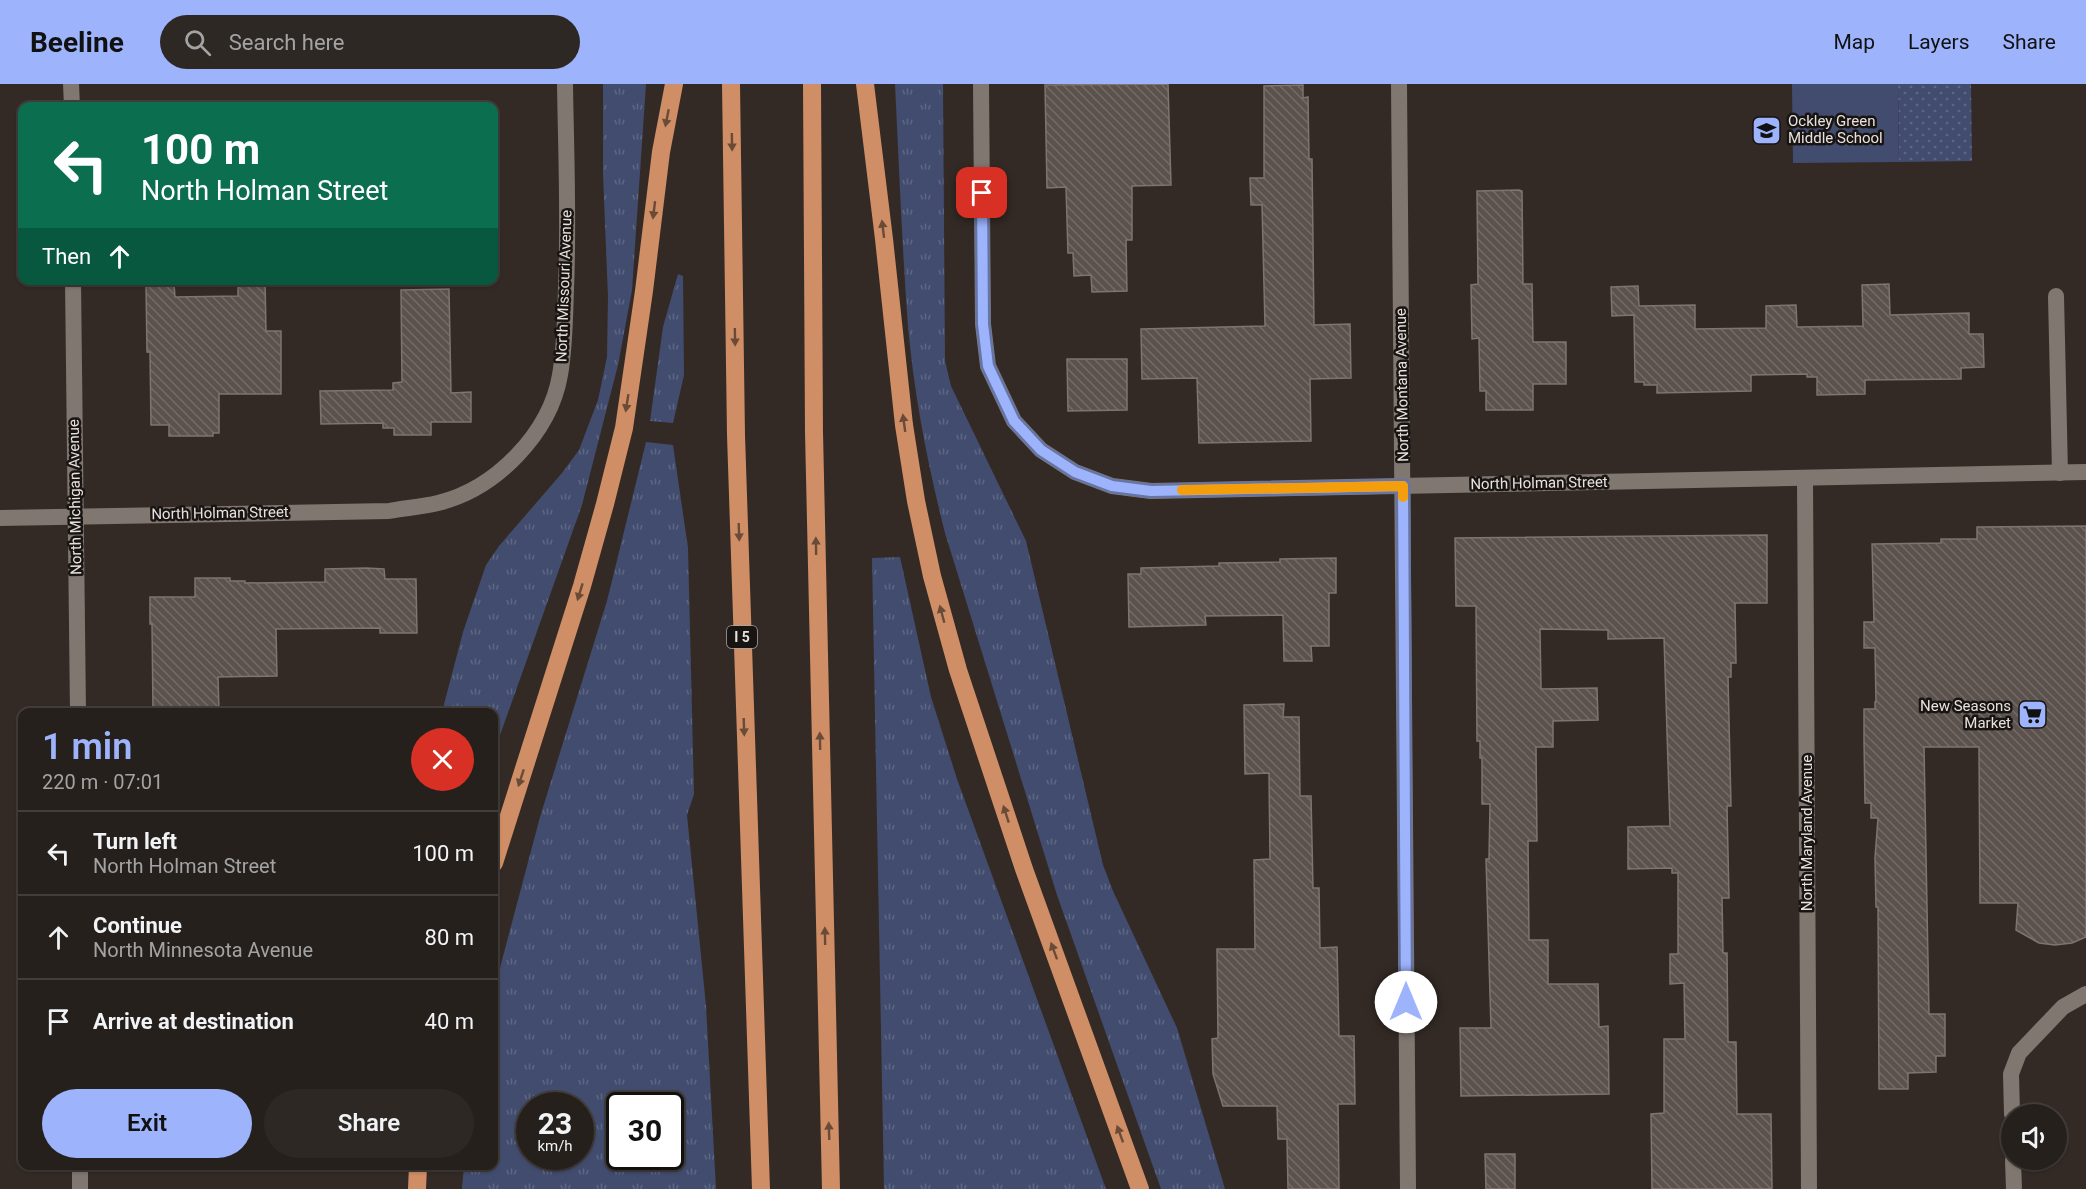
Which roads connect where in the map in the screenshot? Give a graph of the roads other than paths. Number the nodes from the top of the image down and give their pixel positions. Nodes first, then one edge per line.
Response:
1 (71, 84) edge
2 (565, 84) edge
3 (674, 84) edge
4 (731, 84) edge
5 (812, 84) edge
6 (865, 84) edge
7 (981, 84) edge
8 (1399, 84) edge
9 (72, 102) edge
10 (73, 285) edge
11 (2056, 296) dead end
12 (2060, 472) junction
13 (2086, 472) edge
14 (1805, 478) junction
15 (1403, 486) junction
16 (439, 503) joint
17 (75, 516) junction
18 (0, 518) edge
19 (78, 708) edge
20 (498, 850) edge
21 (2086, 994) edge
22 (2012, 1104) edge
23 (80, 1170) edge
24 (418, 1170) edge
25 (2013, 1170) edge
26 (80, 1189) edge
27 (417, 1189) edge
28 (761, 1189) edge
29 (831, 1189) edge
30 (1140, 1189) edge
31 (1408, 1189) edge
32 (1809, 1189) edge
33 (2014, 1189) edge

1 - 9 street
2 - 16 street, North Missouri Avenue
3 -> 20 highway
4 -> 28 highway, I 5
29 -> 5 highway
30 -> 6 highway
7 - 15 street, North Holman Street
8 - 15 street, North Montana Avenue
10 - 17 street, North Michigan Avenue
11 - 12 street
12 - 13 street, North Holman Street
12 - 14 street, North Holman Street
14 - 15 street, North Holman Street
14 - 32 street, North Maryland Avenue
15 - 31 street, North Montana Avenue
16 - 17 street, North Holman Street
17 - 18 street, North Holman Street
17 - 19 street, North Michigan Avenue
21 - 22 street
23 - 26 street
24 - 27 highway
25 - 33 street

